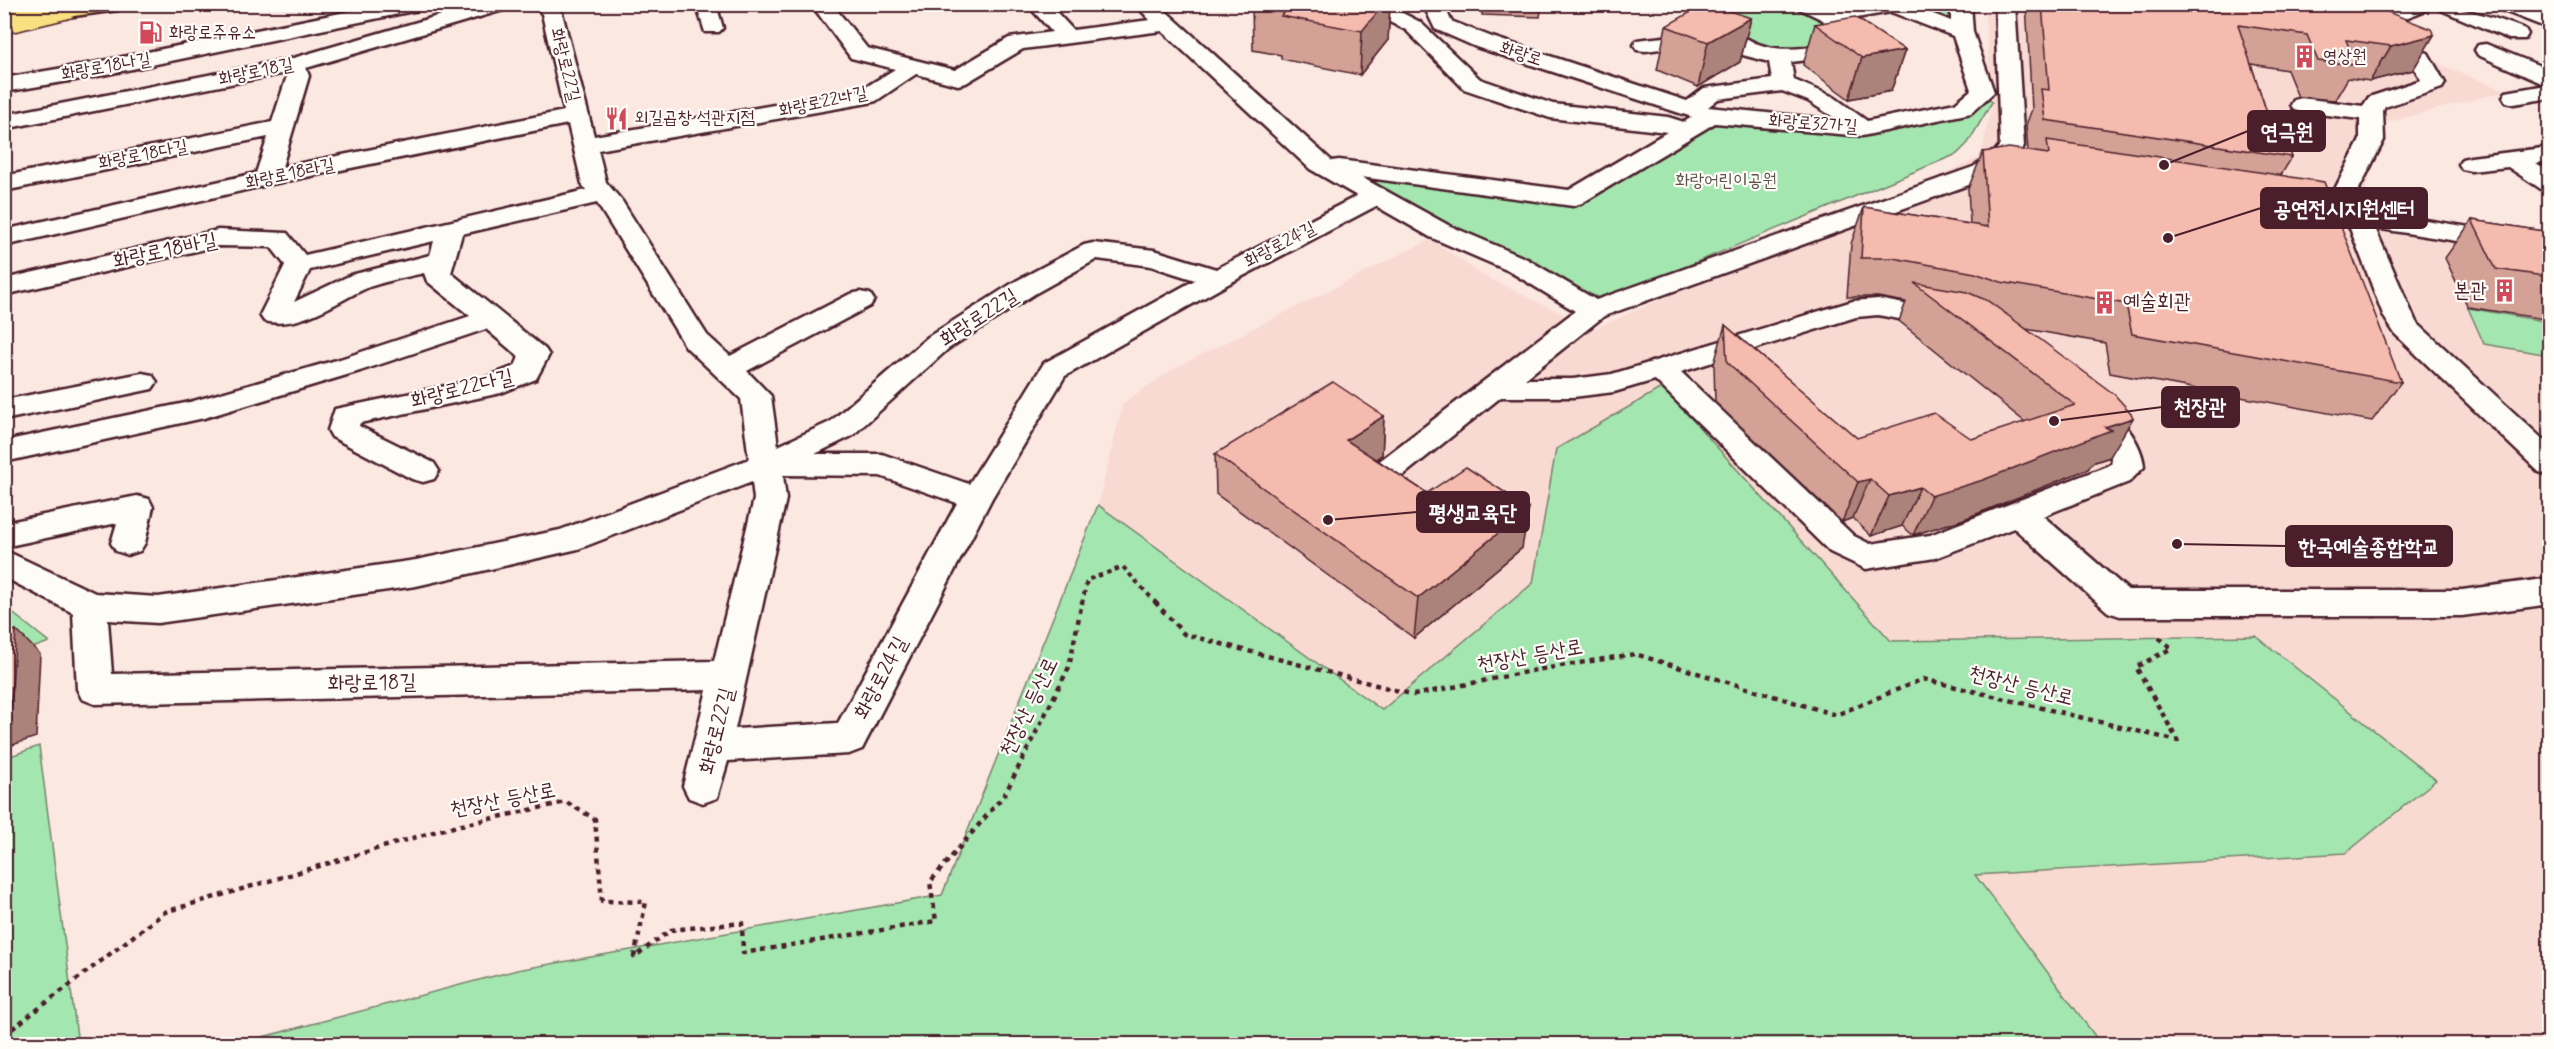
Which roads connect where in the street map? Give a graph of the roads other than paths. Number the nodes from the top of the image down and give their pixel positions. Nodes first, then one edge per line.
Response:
1 (18, 4) edge
2 (118, 4) edge
3 (418, 4) edge
4 (503, 4) edge
5 (706, 4) edge
6 (820, 4) edge
7 (1037, 4) edge
8 (1145, 4) edge
9 (1368, 4) edge
10 (1433, 4) edge
11 (1724, 4) edge
12 (1804, 4) edge
13 (1961, 4) edge
14 (1978, 4) edge
15 (2005, 4) edge
16 (2347, 4) edge
17 (2425, 4) edge
18 (2442, 4) edge
19 (2504, 4) edge
20 (548, 5) edge
21 (1892, 5) edge
22 (4, 6) edge
23 (77, 6) edge
24 (1832, 16) junction
25 (4, 18) edge
26 (2550, 23) edge
27 (1167, 24) junction
28 (712, 28) dead end
29 (1962, 32) junction
30 (1726, 34) junction
31 (2517, 34) dead end
32 (1067, 36) junction
33 (2365, 36) edge
34 (2007, 42) junction
35 (1646, 45) dead end
36 (2486, 50) dead end
37 (1778, 54) junction
38 (293, 65) junction
39 (912, 67) junction
40 (2550, 79) edge
41 (1784, 84) junction
42 (4, 85) edge
43 (1622, 87) joint
44 (2550, 91) edge
45 (2514, 97) dead end
46 (2302, 105) dead end
47 (2371, 114) junction
48 (577, 115) junction
49 (1695, 119) junction
50 (4, 122) edge
51 (282, 127) junction
52 (1862, 129) junction
53 (584, 145) junction
54 (2550, 154) edge
55 (2512, 158) junction
56 (1319, 164) junction
57 (2471, 164) dead end
58 (267, 178) junction
59 (4, 184) edge
60 (2550, 184) edge
61 (603, 194) junction
62 (1376, 196) junction
63 (2312, 210) edge
64 (2356, 217) junction
65 (450, 230) junction
66 (4, 238) edge
67 (2550, 248) edge
68 (441, 260) junction
69 (299, 264) junction
70 (1218, 278) junction
71 (4, 286) edge
72 (860, 300) dead end
73 (1594, 310) junction
74 (488, 319) junction
75 (1972, 327) edge
76 (1661, 369) junction
77 (727, 370) junction
78 (142, 382) dead end
79 (1493, 388) junction
80 (2068, 397) edge
81 (4, 410) edge
82 (4, 452) edge
83 (766, 464) junction
84 (2550, 464) edge
85 (423, 471) dead end
86 (1375, 482) edge
87 (976, 498) junction
88 (2019, 513) junction
89 (128, 543) dead end
90 (5, 556) edge
91 (2550, 591) edge
92 (90, 606) junction
93 (730, 675) junction
94 (714, 746) junction
95 (703, 786) dead end

1 - 22 main road
2 - 25 main road
3 - 42 street, 화랑로18나길
4 - 38 street, 화랑로18길
5 - 28 street
6 - 39 street
7 - 32 street
8 - 27 street
9 - 49 street
10 - 43 street, 화랑로
11 - 30 street
12 - 24 street
13 - 29 street, 화랑로32가길
14 - 34 street
15 - 34 street
16 - 17 street
18 - 31 street
19 - 26 street
20 - 48 street, 화랑로22길
21 - 24 street
21 - 29 street
23 - 25 main road, bridge
24 - 37 street
27 - 32 street
27 - 56 street
29 - 52 street, 화랑로32가길
30 - 35 street
30 - 37 street
32 - 39 street
33 - 47 street
34 - 73 street
36 - 40 street
37 - 41 street
38 - 50 street, 화랑로18길
38 - 51 street
39 - 53 street, 화랑로22나길
41 - 49 street
41 - 52 street
43 - 49 street, 화랑로32가길
44 - 45 street
46 - 47 street
47 - 64 street
48 - 53 street, 화랑로22길
48 - 58 street, 화랑로18라길
49 - 52 street, 화랑로32가길
49 - 56 street
51 - 58 street
51 - 59 street, 화랑로18다길
53 - 61 street, 화랑로22길
54 - 55 street
55 - 57 street
55 - 60 street
56 - 62 street
58 - 66 street, 화랑로18라길
61 - 65 street
61 - 77 street, 화랑로22길
62 - 70 street, 화랑로24길
62 - 73 street
63 - 64 street
64 - 67 street
64 - 84 street
65 - 68 street
65 - 69 street
68 - 69 street
68 - 74 street, 화랑로22다길
69 - 71 street, 화랑로18바길
70 - 83 street, 화랑로22길
70 - 87 street, 화랑로24길
72 - 77 street
73 - 79 street
74 - 82 street
74 - 85 street, 화랑로22다길
75 - 76 street
76 - 79 street
76 - 88 street
77 - 83 street, 화랑로22길
78 - 81 street
79 - 86 street
80 - 88 street
83 - 87 street
83 - 92 street
83 - 93 street, 화랑로22길
87 - 94 street, 화랑로24길
88 - 91 street
89 - 90 street
90 - 92 street
92 - 93 street, 화랑로18길
93 - 94 street, 화랑로22길
94 - 95 street, 화랑로22길

